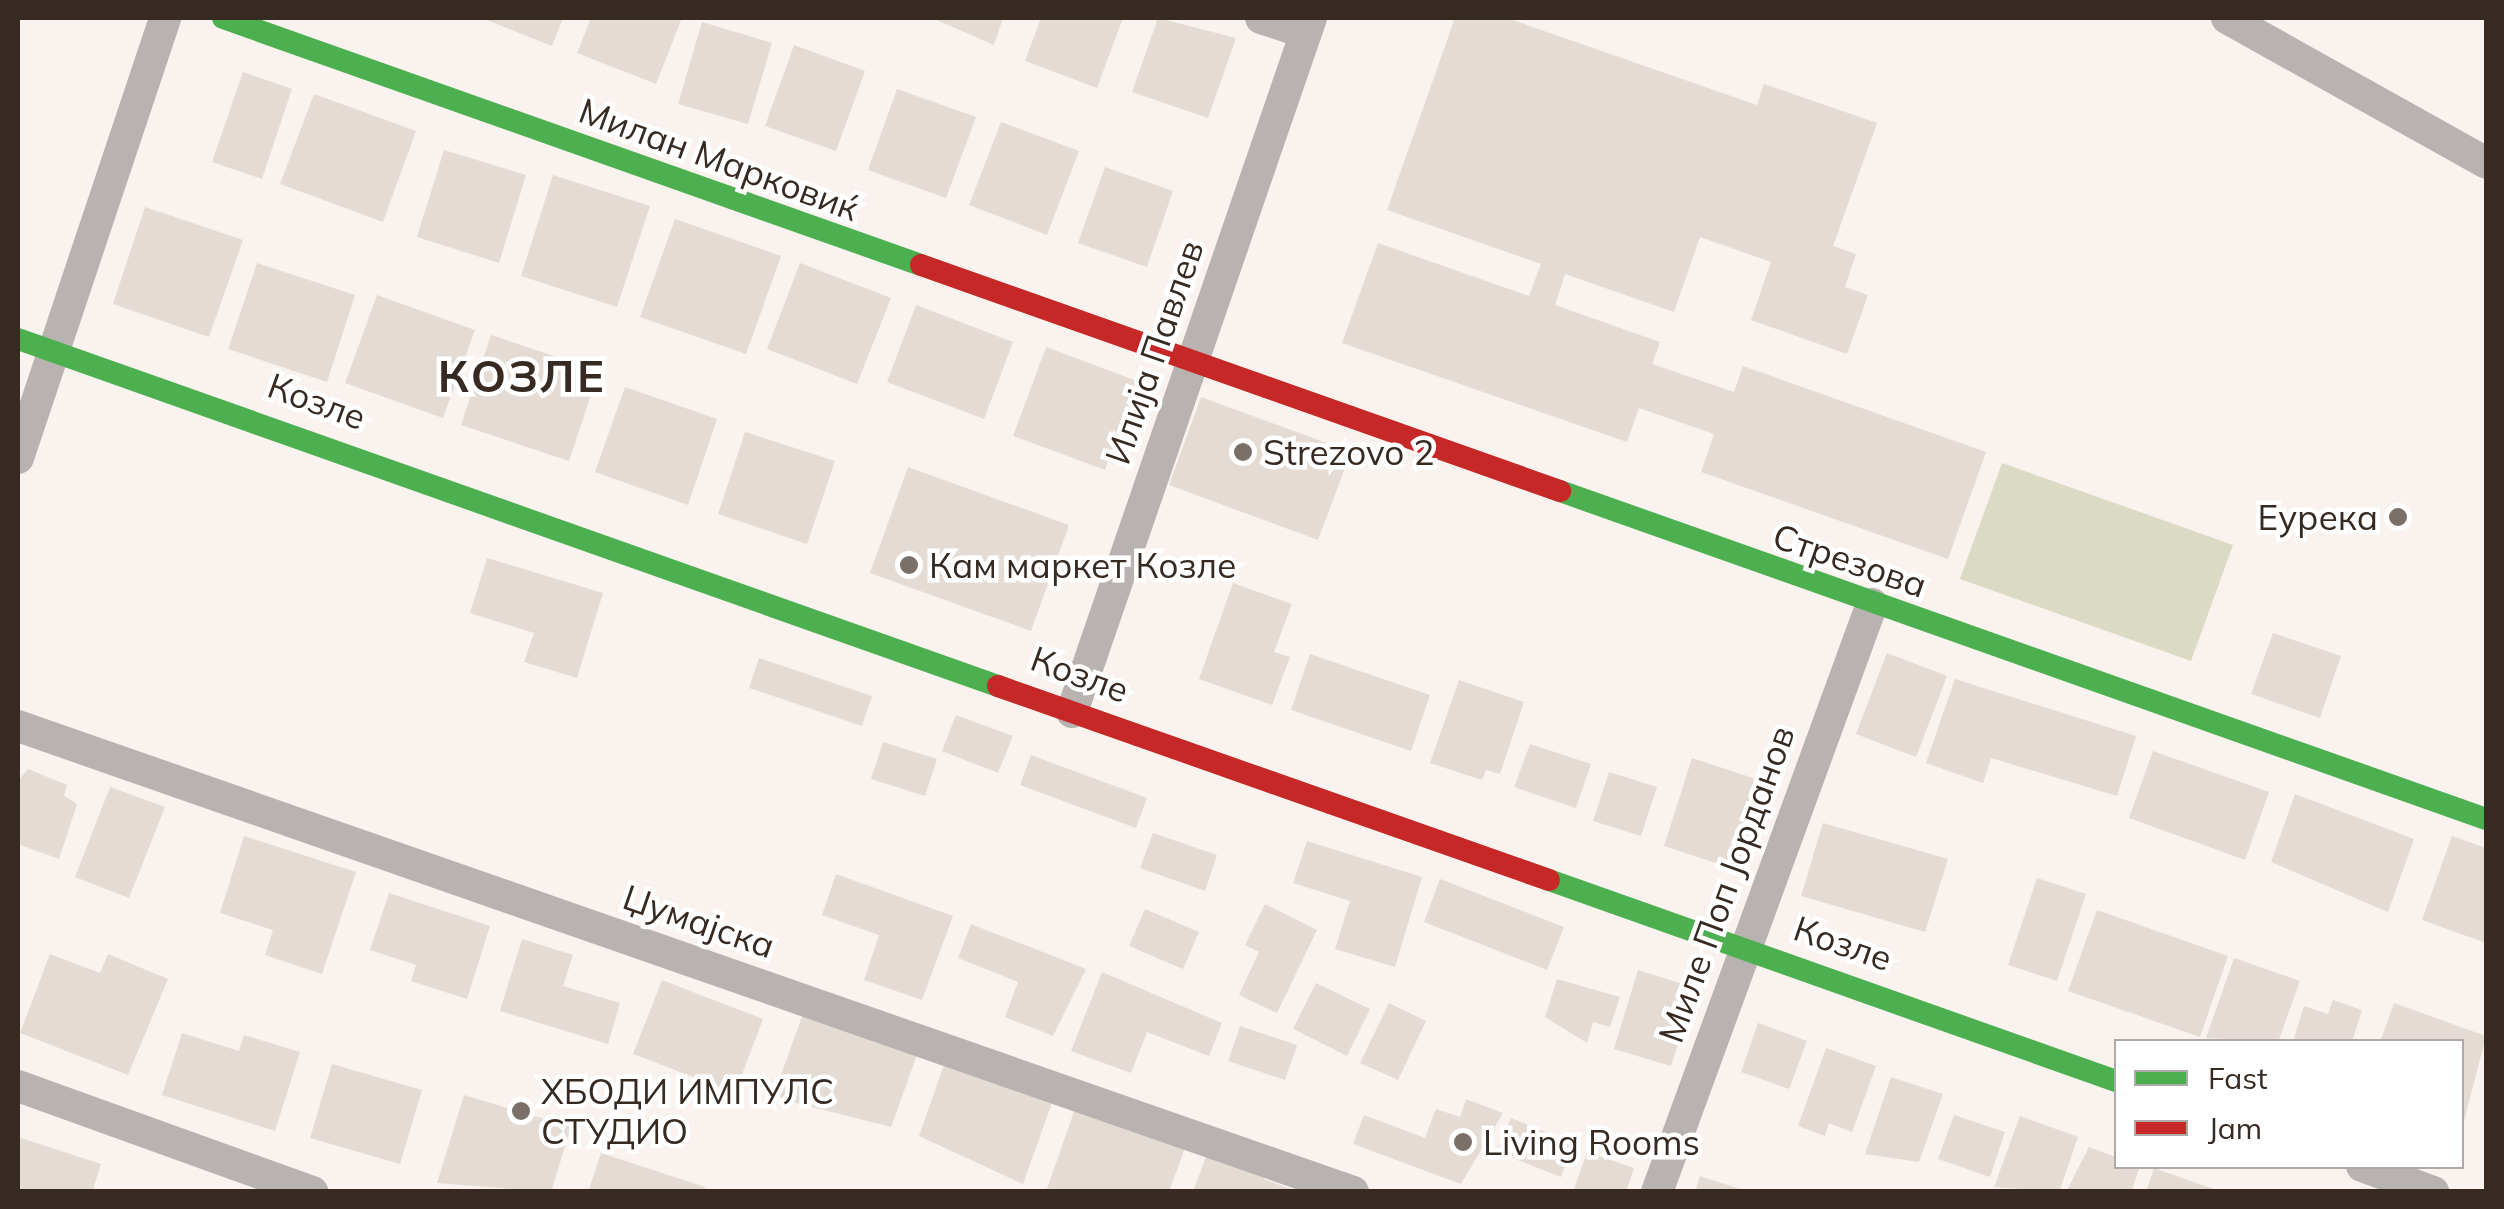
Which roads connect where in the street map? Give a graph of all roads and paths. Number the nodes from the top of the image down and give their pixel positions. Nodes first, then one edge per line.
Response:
1 (165, 18) edge
2 (223, 18) edge
3 (1260, 18) edge
4 (2227, 18) edge
5 (1308, 25) edge
6 (2486, 164) edge
7 (18, 338) edge
8 (52, 352) junction
9 (1191, 366) junction
10 (18, 458) edge
11 (1872, 604) junction
12 (1072, 712) junction
13 (18, 726) edge
14 (2486, 819) edge
15 (1742, 950) junction
16 (2114, 1080) edge
17 (18, 1086) edge
18 (2370, 1169) edge
19 (313, 1192) edge
20 (1353, 1192) edge
21 (1657, 1192) edge
22 (2433, 1192) edge

1 - 8 street
2 - 9 street, Милан Марковиќ
3 - 5 street
4 - 6 street
5 - 9 street, Илија Павлев
7 - 8 street, Козле
8 - 10 street
8 - 12 street, Козле
9 - 11 street, Стрезова
9 - 12 street, Илија Павлев
11 - 14 street, Стрезова
11 - 15 street, Миле Поп Јорданов
12 - 15 street, Козле
13 - 20 street, Џумајска
15 - 16 street, Козле
15 - 21 street, Миле Поп Јорданов
17 - 19 street
18 - 22 street

